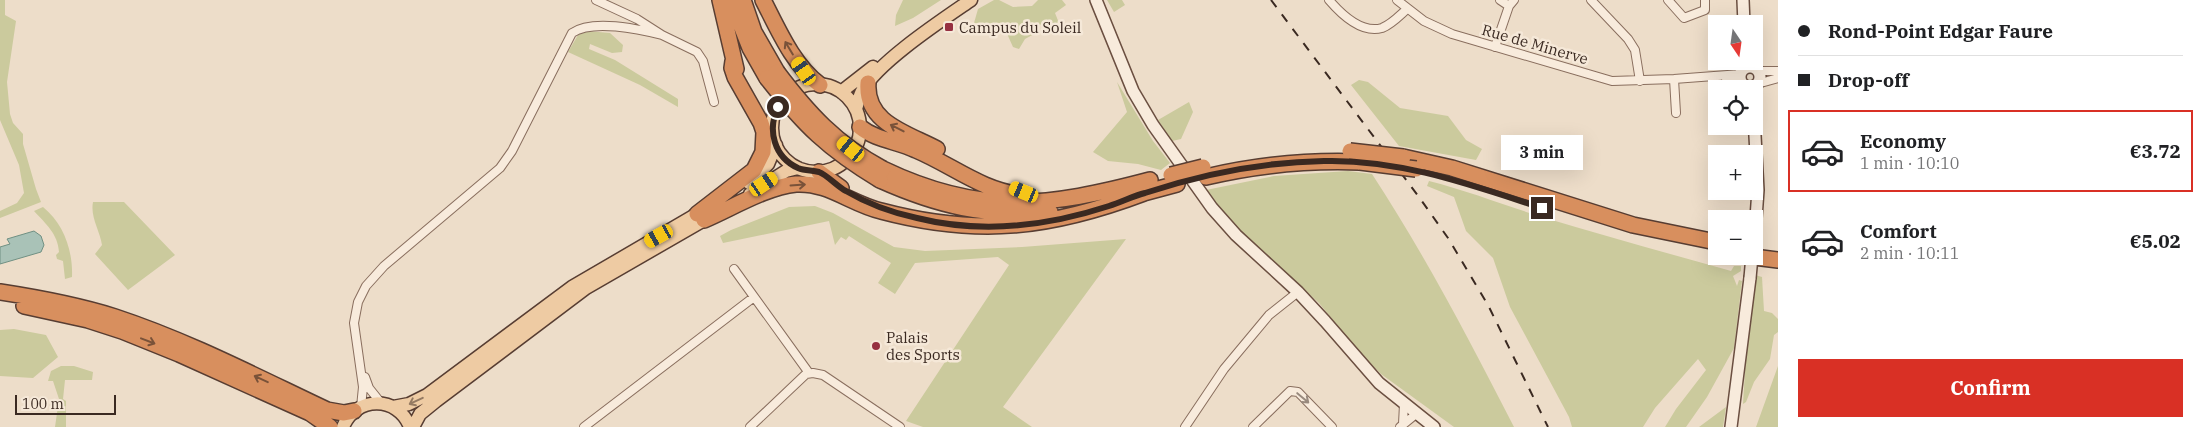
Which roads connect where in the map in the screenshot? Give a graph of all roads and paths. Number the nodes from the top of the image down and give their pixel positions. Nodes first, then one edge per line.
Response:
1 (596, 0) edge
2 (720, 0) edge
3 (731, 0) edge
4 (743, 0) edge
5 (763, 0) edge
6 (971, 0) edge
7 (1096, 0) edge
8 (1328, 0) edge
9 (1398, 0) edge
10 (1500, 0) edge
11 (1591, 0) edge
12 (1668, 0) edge
13 (1704, 0) edge
14 (1743, 0) edge
15 (1512, 3) edge
16 (1407, 9) junction
17 (1744, 15) edge
18 (947, 16) junction
19 (662, 35) junction
20 (1495, 47) junction
21 (733, 61) junction
22 (1778, 71) edge
23 (772, 75) junction
24 (1749, 76) edge
25 (1716, 77) junction
26 (1778, 78) edge
27 (1674, 79) junction
28 (1716, 80) edge
29 (1640, 81) junction
30 (868, 83) junction
31 (820, 84) junction
32 (841, 92) junction
33 (714, 102) dead end
34 (856, 109) junction
35 (1676, 113) dead end
36 (773, 120) junction
37 (860, 126) junction
38 (1755, 135) edge
39 (776, 145) junction
40 (1355, 157) junction
41 (798, 168) junction
42 (819, 172) junction
43 (881, 174) junction
44 (1174, 179) junction
45 (1144, 193) junction
46 (1034, 196) junction
47 (1083, 197) junction
48 (1757, 210) edge
49 (701, 217) junction
50 (916, 218) junction
51 (1708, 240) edge
52 (1763, 248) edge
53 (1778, 250) edge
54 (1708, 251) edge
55 (1763, 258) edge
56 (1778, 260) edge
57 (1751, 265) edge
58 (734, 269) dead end
59 (0, 292) edge
60 (1298, 292) junction
61 (754, 297) junction
62 (0, 302) edge
63 (361, 363) junction
64 (809, 373) junction
65 (1404, 404) junction
66 (387, 405) junction
67 (357, 409) junction
68 (1416, 414) junction
69 (1401, 426) edge
70 (330, 427) edge
71 (343, 427) edge
72 (411, 427) edge
73 (584, 427) edge
74 (750, 427) edge
75 (900, 427) edge
76 (1185, 427) edge
77 (1253, 427) edge
78 (1332, 427) edge
79 (1434, 427) edge
80 (1731, 427) edge

1 - 19 street
2 - 21 highway
3 - 23 highway
4 - 23 highway
31 -> 5 highway
6 - 18 main road
7 - 60 street
8 - 16 street
9 - 16 street, Rue de Minerve
10 - 15 street
11 - 29 street
12 - 13 street
14 - 17 street
15 - 20 street
16 - 20 street, Rue de Minerve
18 - 30 main road
18 - 32 main road
19 - 33 street
19 - 63 street
20 - 29 street, Rue de Minerve
21 - 36 highway
21 - 49 highway
22 - 24 street
23 - 43 highway, bridge
24 - 25 street, Rue de Minerve
24 - 26 street
25 - 27 street, Rue de Minerve
25 - 28 street
27 - 29 street, Rue de Minerve
27 - 35 street
30 - 34 main road
46 -> 30 highway
31 - 32 main road
31 - 36 main road
32 - 34 main road
34 - 37 main road
36 - 39 main road
37 - 42 main road
37 - 46 highway
38 - 48 street
39 - 41 main road
39 - 49 main road
40 - 44 highway, bridge
40 - 51 highway, bridge
40 - 54 highway, bridge
41 - 42 main road
41 - 49 main road
42 - 50 highway
43 - 45 highway
43 - 47 highway
44 - 45 highway
44 - 47 highway
45 - 50 highway
46 - 47 highway
49 -> 50 highway
49 -> 66 main road
49 - 72 main road
52 - 53 highway
55 - 56 highway
57 - 80 street, bridge
58 - 61 street
67 -> 59 highway
60 - 65 street
60 - 76 street
61 - 64 street
61 - 73 street
62 -> 70 highway
63 - 66 street
63 - 67 street
64 - 74 street
64 - 75 street
65 - 68 street
65 - 69 street
66 - 67 main road
66 - 72 main road
67 - 71 main road
68 - 69 street
68 - 79 street
77 -> 78 street

